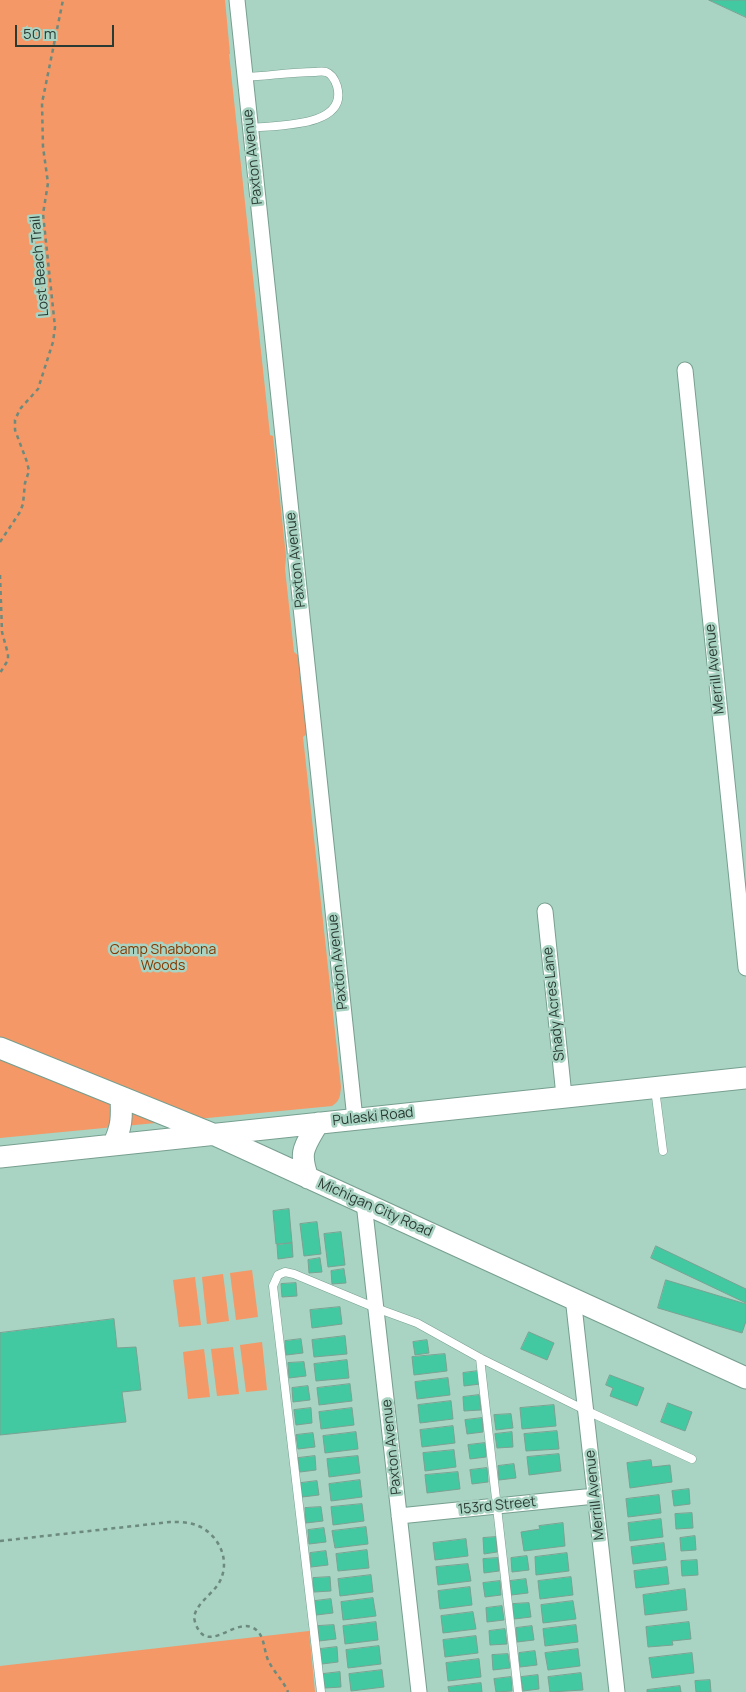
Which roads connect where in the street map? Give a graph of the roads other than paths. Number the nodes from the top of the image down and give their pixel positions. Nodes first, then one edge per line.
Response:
1 (237, 0) edge
2 (245, 77) junction
3 (250, 128) junction
4 (685, 370) dead end
5 (545, 911) dead end
6 (746, 968) edge
7 (0, 1048) edge
8 (746, 1078) edge
9 (654, 1087) junction
10 (564, 1096) junction
11 (121, 1097) junction
12 (354, 1119) junction
13 (318, 1123) junction
14 (215, 1135) junction
15 (113, 1145) junction
16 (663, 1151) dead end
17 (0, 1157) edge
18 (308, 1178) junction
19 (364, 1203) junction
20 (573, 1297) junction
21 (376, 1308) junction
22 (480, 1358) junction
23 (746, 1378) edge
24 (586, 1410) junction
25 (692, 1459) dead end
26 (595, 1496) junction
27 (497, 1506) junction
28 (399, 1516) junction
29 (321, 1692) edge
30 (419, 1692) edge
31 (518, 1692) edge
32 (617, 1692) edge

1 - 2 street, Paxton Avenue
2 - 3 street, Paxton Avenue
2 - 3 lane
3 - 12 street, Paxton Avenue
4 - 6 street, Merrill Avenue
5 - 10 street, Shady Acres Lane
7 - 11 street, Michigan City Road
8 - 9 street, Pulaski Road
9 - 10 street, Pulaski Road
9 - 16 lane
10 - 12 street, Pulaski Road
11 - 14 street, Michigan City Road
11 - 15 street
12 - 13 street, Pulaski Road
13 - 14 street, Pulaski Road
13 - 18 street
14 - 15 street, Pulaski Road
14 - 18 street, Michigan City Road
15 - 17 street, Pulaski Road
18 - 19 street, Michigan City Road
19 - 20 street, Michigan City Road
19 - 21 street, Paxton Avenue
20 - 23 street, Michigan City Road
20 - 24 street, Merrill Avenue
21 - 22 lane
21 - 28 street, Paxton Avenue
21 - 29 lane
22 - 24 lane
22 - 27 lane
24 - 25 lane
24 - 26 street, Merrill Avenue
26 - 27 street, 153rd Street
26 - 32 street, Merrill Avenue
27 - 28 street, 153rd Street
27 - 31 lane
28 - 30 street, Paxton Avenue

